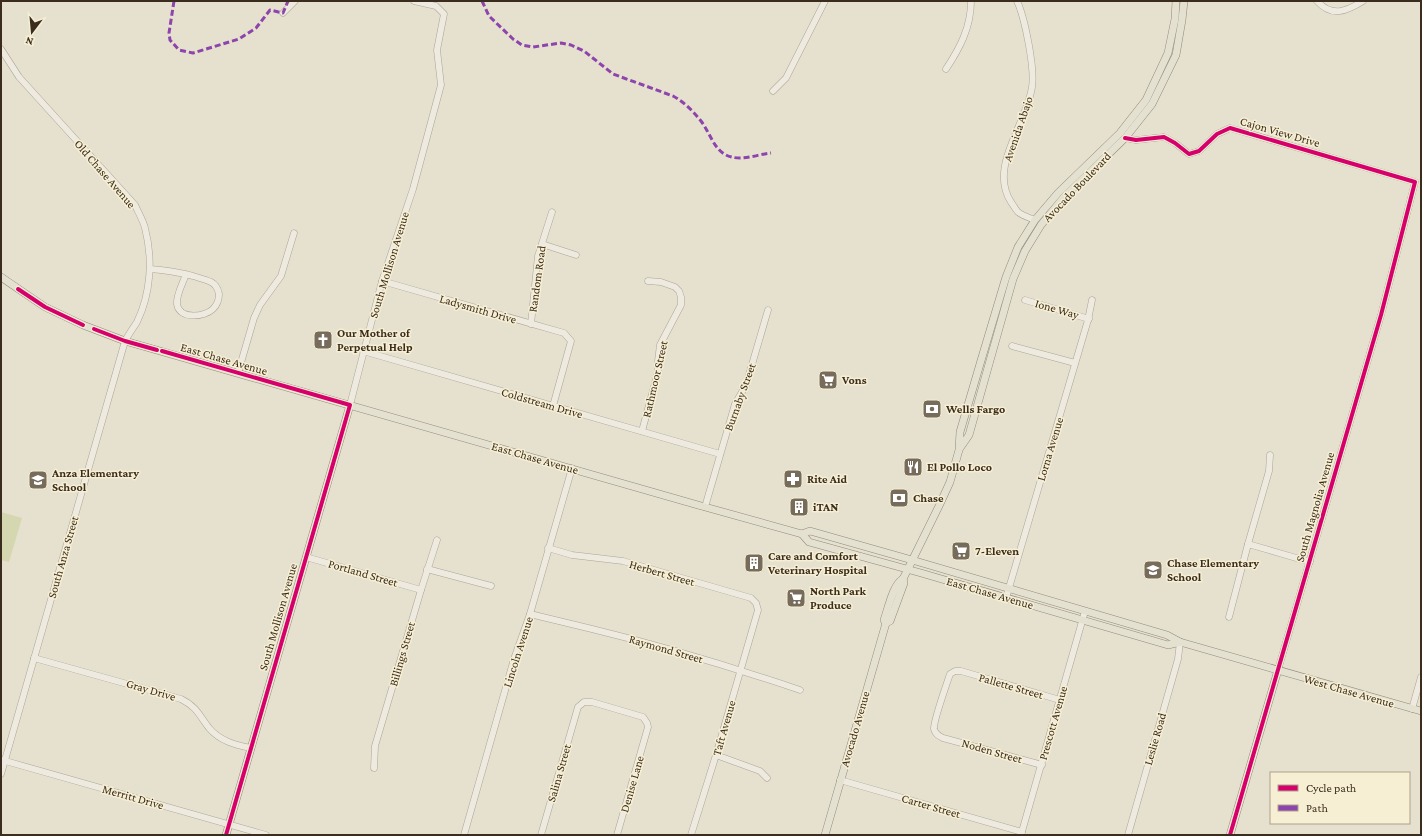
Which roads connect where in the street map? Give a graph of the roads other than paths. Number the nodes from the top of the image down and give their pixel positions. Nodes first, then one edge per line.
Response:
1 (295, 1) edge
2 (414, 1) edge
3 (825, 1) edge
4 (971, 1) edge
5 (1017, 1) edge
6 (1176, 1) edge
7 (1184, 1) edge
8 (1317, 1) edge
9 (1363, 1) edge
10 (283, 12) dead end
11 (1, 49) edge
12 (946, 69) dead end
13 (773, 91) dead end
14 (1125, 138) junction
15 (1415, 182) joint
16 (552, 212) dead end
17 (1035, 220) junction
18 (294, 233) dead end
19 (542, 244) junction
20 (576, 254) dead end
21 (150, 269) junction
22 (186, 274) junction
23 (1, 277) edge
24 (382, 281) junction
25 (648, 281) dead end
26 (1025, 300) dead end
27 (1092, 300) dead end
28 (768, 310) dead end
29 (1089, 319) junction
30 (531, 324) junction
31 (125, 340) junction
32 (1012, 346) dead end
33 (363, 351) junction
34 (1075, 363) junction
35 (238, 373) junction
36 (350, 404) junction
37 (553, 406) junction
38 (642, 431) junction
39 (959, 450) junction
40 (720, 454) junction
41 (1270, 455) dead end
42 (572, 468) junction
43 (705, 507) junction
44 (802, 534) junction
45 (436, 540) dead end
46 (1248, 544) junction
47 (548, 548) junction
48 (306, 557) junction
49 (912, 560) junction
50 (1310, 562) junction
51 (427, 569) junction
52 (908, 569) junction
53 (491, 586) dead end
54 (1008, 589) junction
55 (420, 590) junction
56 (1006, 598) junction
57 (1085, 611) junction
58 (530, 614) junction
59 (1229, 617) dead end
60 (755, 620) joint
61 (1082, 620) junction
62 (1180, 642) junction
63 (34, 658) junction
64 (741, 670) junction
65 (1278, 670) junction
66 (1421, 677) edge
67 (800, 690) dead end
68 (1060, 700) junction
69 (1412, 709) junction
70 (577, 710) joint
71 (1421, 711) edge
72 (943, 738) joint
73 (251, 748) junction
74 (716, 756) junction
75 (3, 760) edge
76 (1042, 765) junction
77 (374, 768) dead end
78 (1, 774) edge
79 (767, 778) dead end
80 (840, 780) junction
81 (229, 824) junction
82 (1022, 833) edge
83 (226, 835) edge
84 (266, 835) edge
85 (464, 835) edge
86 (542, 835) edge
87 (617, 835) edge
88 (691, 835) edge
89 (825, 835) edge
90 (1128, 835) edge
91 (1230, 835) edge

1 - 10 street
2 - 24 street, South Mollison Avenue
3 - 13 street
4 - 12 street
5 - 17 street, Avenida Abajo
6 - 17 main road, Avocado Boulevard
7 - 14 main road, Avocado Boulevard
8 - 9 street
11 - 21 street, Old Chase Avenue
14 - 15 street, Cajon View Drive
14 - 39 main road, Avocado Boulevard
15 - 50 street, South Magnolia Avenue
16 - 19 street, Random Road
17 - 39 main road, Avocado Boulevard
18 - 35 street
19 - 20 street
19 - 30 street, Random Road
21 - 22 street
21 - 31 street, Old Chase Avenue
22 - 22 street
23 - 31 main road, East Chase Avenue
24 - 30 street, Ladysmith Drive
24 - 33 street, South Mollison Avenue
25 - 38 street, Rathmoor Street
26 - 29 street, Ione Way
27 - 29 street, Lorna Avenue
28 - 40 street, Burnaby Street
29 - 34 street, Lorna Avenue
30 - 37 street, Ladysmith Drive
31 - 35 main road, East Chase Avenue
31 - 63 street, South Anza Street
32 - 34 street
33 - 36 street, South Mollison Avenue
33 - 37 street, Coldstream Drive
34 - 54 street, Lorna Avenue
35 - 36 main road, East Chase Avenue
36 - 42 main road, East Chase Avenue
36 - 48 main road, South Mollison Avenue
37 - 38 street, Coldstream Drive
38 - 40 street, Coldstream Drive
39 - 49 main road, Avocado Boulevard
40 - 43 street, Burnaby Street
41 - 46 street
42 - 43 main road, East Chase Avenue
42 - 47 street, Lincoln Avenue
43 - 44 main road, East Chase Avenue
44 - 49 main road, East Chase Avenue
44 - 52 main road, East Chase Avenue
45 - 51 street, Billings Street
46 - 50 street
46 - 59 street
47 - 58 street, Lincoln Avenue
47 - 60 street, Herbert Street
48 - 55 street, Portland Street
48 - 73 main road, South Mollison Avenue
49 - 52 main road, Avocado Avenue
49 - 54 main road, East Chase Avenue
50 - 65 street, South Magnolia Avenue
51 - 53 street
51 - 55 street, Billings Street
52 - 56 main road, East Chase Avenue
52 - 80 main road, Avocado Avenue
54 - 56 street, Lorna Avenue
54 - 57 main road, East Chase Avenue
55 - 77 street, Billings Street
56 - 61 main road, East Chase Avenue
57 - 61 street, Prescott Avenue
57 - 62 main road, East Chase Avenue
58 - 64 street, Raymond Street
58 - 85 street, Lincoln Avenue
60 - 64 street, Taft Avenue
61 - 62 main road, East Chase Avenue
61 - 68 street, Prescott Avenue
62 - 65 main road, East Chase Avenue
62 - 90 street, Leslie Road
63 - 73 street, Gray Drive
63 - 75 street, South Anza Street
64 - 67 street, Raymond Street
64 - 74 street, Taft Avenue
65 - 69 main road, West Chase Avenue
65 - 91 main road, South Magnolia Avenue
66 - 69 street
68 - 72 street, Pallette Street
68 - 76 street, Prescott Avenue
69 - 71 main road, West Chase Avenue
70 - 86 street, Salina Street
70 - 87 street, Denise Lane
72 - 76 street, Noden Street
73 - 81 main road, South Mollison Avenue
74 - 79 street
74 - 88 street, Taft Avenue
75 - 78 street, South Anza Street
75 - 81 street, Merritt Drive
76 - 82 street, Prescott Avenue
80 - 82 street, Carter Street
80 - 89 main road, Avocado Avenue
81 - 83 main road, South Mollison Avenue
81 - 84 street, Merritt Drive

